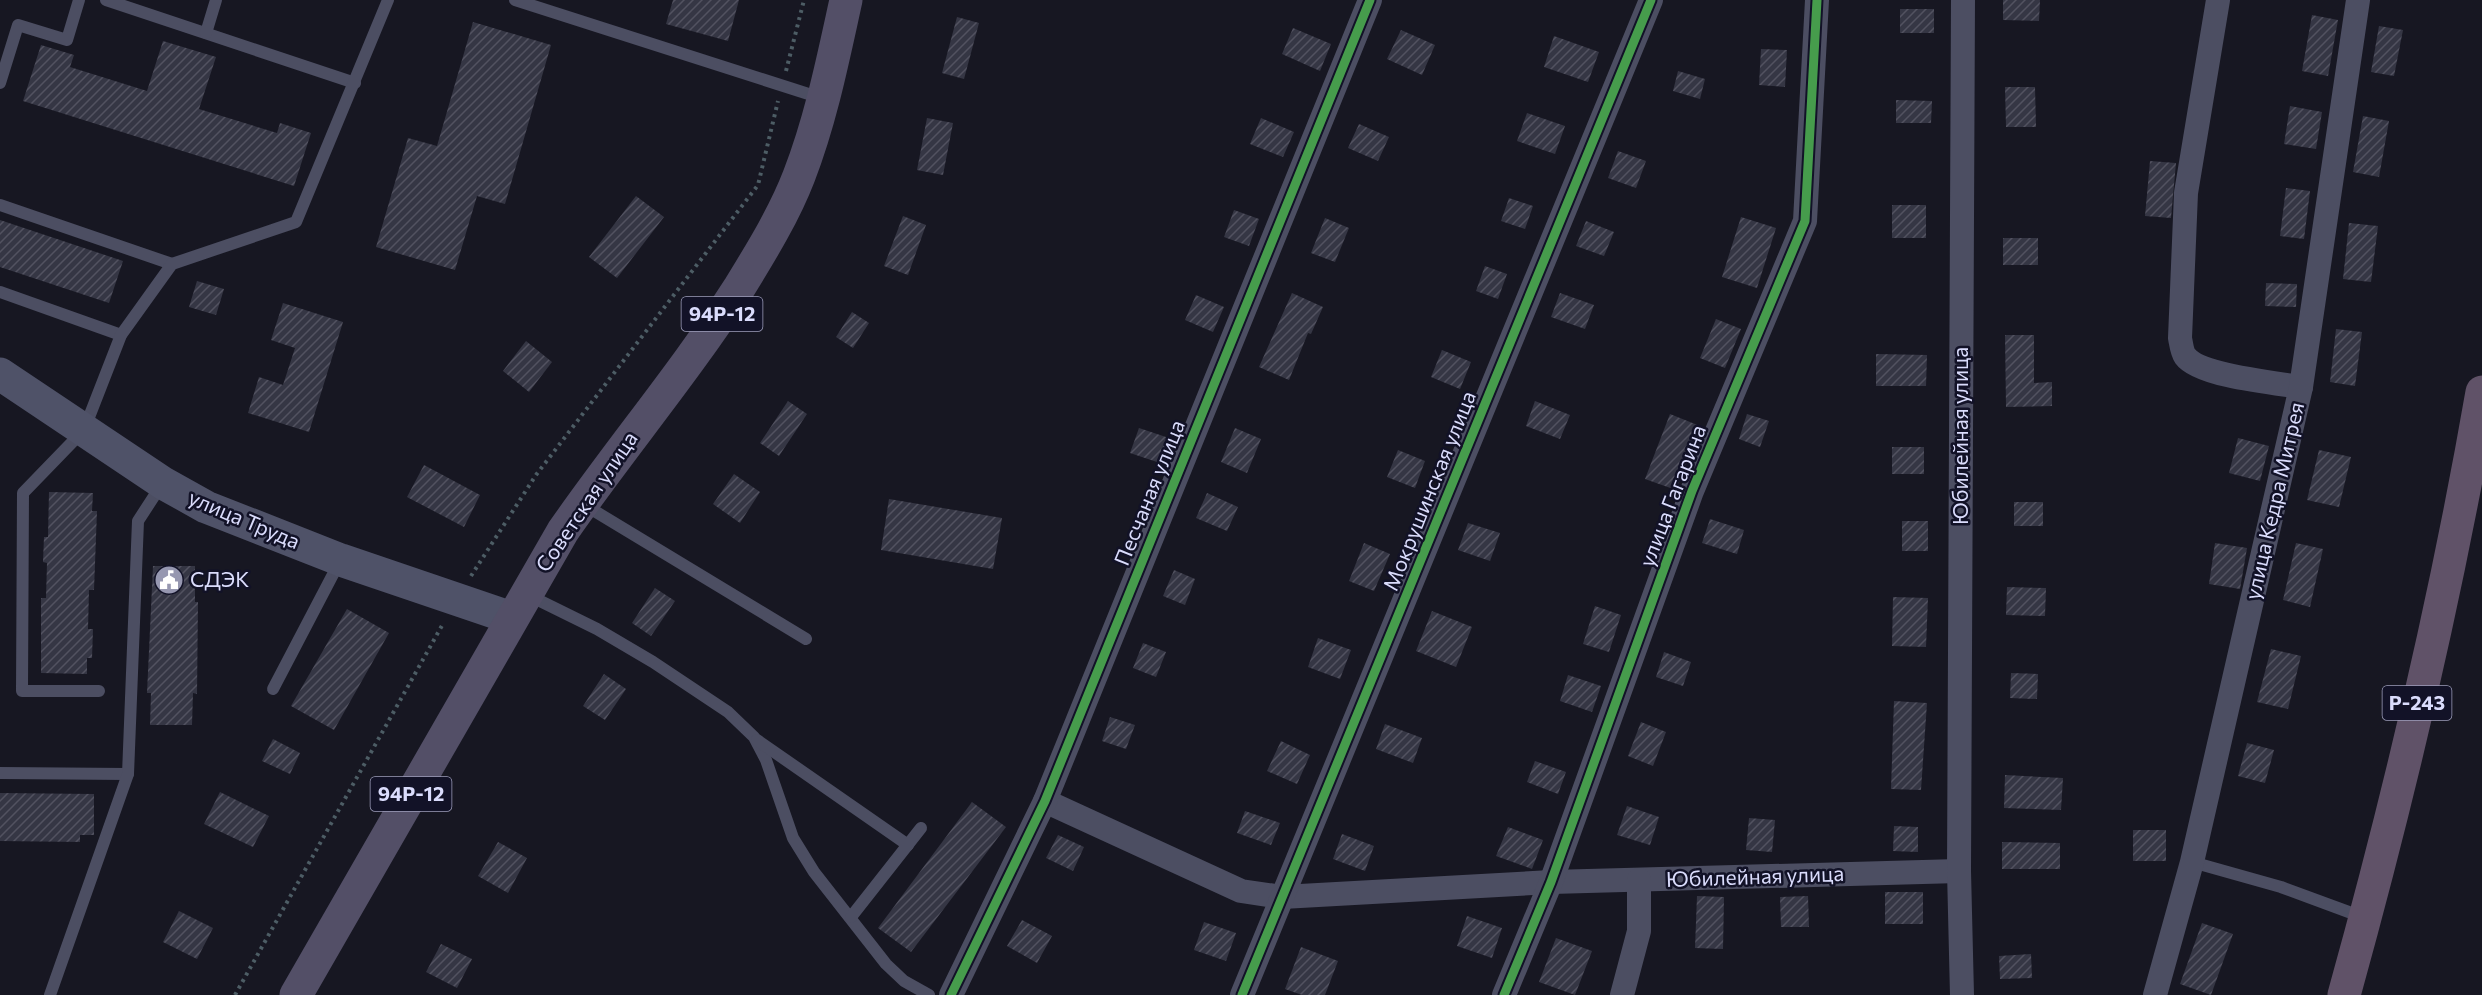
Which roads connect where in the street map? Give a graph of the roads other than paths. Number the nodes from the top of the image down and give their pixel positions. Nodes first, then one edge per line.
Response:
1 (79, 0) edge
2 (106, 0) edge
3 (216, 0) edge
4 (388, 0) edge
5 (515, 0) edge
6 (846, 0) edge
7 (1370, 0) edge
8 (1651, 0) edge
9 (1817, 0) edge
10 (1963, 0) edge
11 (2218, 0) edge
12 (2358, 0) edge
13 (206, 33) junction
14 (4, 56) edge
15 (0, 83) edge
16 (355, 83) junction
17 (825, 99) junction
18 (0, 205) edge
19 (172, 264) junction
20 (0, 292) edge
21 (121, 335) junction
22 (0, 374) edge
23 (2301, 387) junction
24 (2482, 392) edge
25 (84, 430) junction
26 (163, 483) junction
27 (582, 503) junction
28 (341, 560) junction
29 (519, 606) junction
30 (806, 639) dead end
31 (273, 689) dead end
32 (99, 691) dead end
33 (754, 737) junction
34 (0, 773) edge
35 (128, 774) junction
36 (1045, 801) junction
37 (921, 828) dead end
38 (908, 845) junction
39 (2192, 862) junction
40 (1959, 872) junction
41 (1639, 880) junction
42 (1551, 882) junction
43 (1282, 897) junction
44 (851, 917) junction
45 (2365, 919) junction
46 (50, 995) edge
47 (296, 995) edge
48 (929, 995) edge
49 (951, 995) edge
50 (1242, 995) edge
51 (1504, 995) edge
52 (1622, 995) edge
53 (1962, 995) edge
54 (2155, 995) edge
55 (2344, 995) edge

1 - 14 lane
2 - 13 lane
3 - 13 lane
4 - 16 lane
5 - 17 lane
6 - 17 main road, Советская улица / 94Р-12
7 - 36 street, Песчаная улица
8 - 43 street, Мокрушинская улица
9 - 42 street, улица Гагарина
10 - 40 street, Юбилейная улица
11 - 23 street
12 - 23 street, улица Кедра Митрея
13 - 16 lane
14 - 15 lane
16 - 19 lane
17 - 27 main road, Советская улица / 94Р-12
18 - 19 lane
19 - 21 lane
20 - 21 lane
21 - 25 lane
22 - 25 street, улица Труда
23 - 39 street, улица Кедра Митрея
24 - 45 highway, Р-243
25 - 26 street, улица Труда
25 - 32 lane
26 - 28 street, улица Труда
26 - 35 lane
27 - 29 main road, Советская улица / 94Р-12
27 - 30 lane
28 - 29 street, улица Труда
28 - 31 lane
29 - 33 lane
29 - 47 main road, Советская улица / 94Р-12
33 - 38 lane
33 - 44 lane
34 - 35 lane
35 - 46 lane
36 - 43 street, Юбилейная улица
36 - 49 street, Песчаная улица
37 - 38 lane
38 - 44 lane
39 - 45 lane
39 - 54 street, улица Кедра Митрея
40 - 41 street, Юбилейная улица
40 - 53 street, Юбилейная улица
41 - 42 street, Юбилейная улица
41 - 52 street
42 - 43 street, Юбилейная улица
42 - 51 street, улица Гагарина
43 - 50 street, Мокрушинская улица
44 - 48 lane
45 - 55 highway, Р-243

